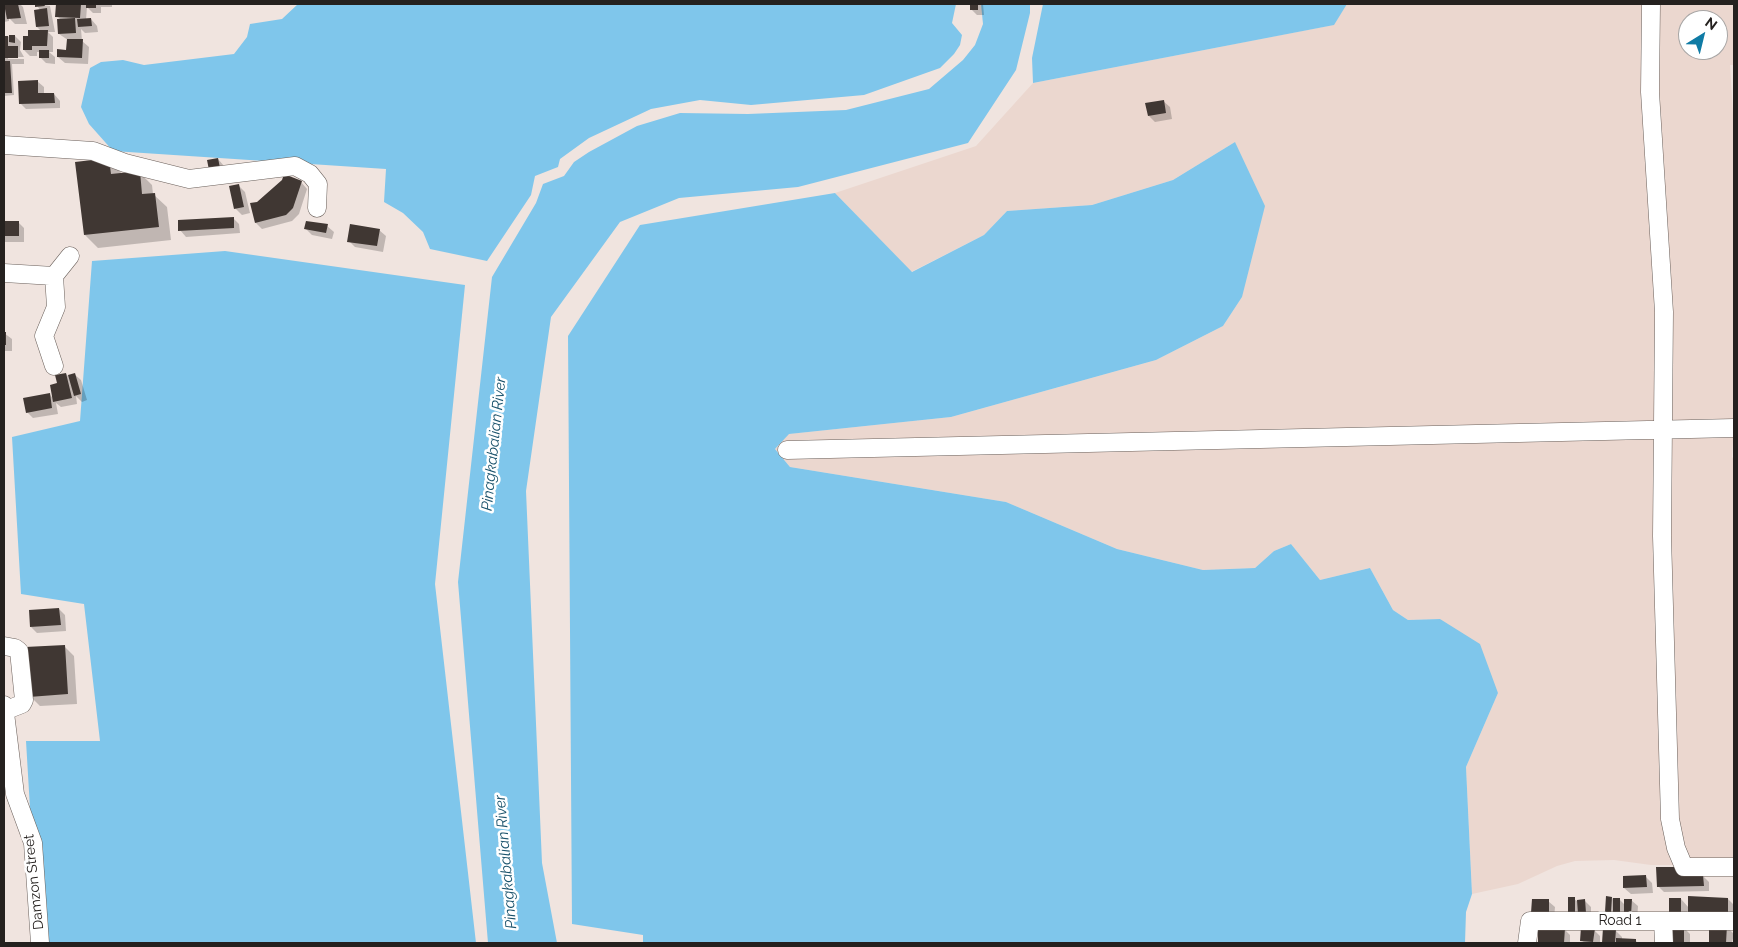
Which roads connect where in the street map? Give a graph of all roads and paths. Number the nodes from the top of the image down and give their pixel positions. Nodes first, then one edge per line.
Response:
1 (1651, 4) edge
2 (4, 145) edge
3 (317, 208) dead end
4 (70, 256) dead end
5 (4, 273) edge
6 (54, 276) junction
7 (54, 366) dead end
8 (1662, 428) junction
9 (1734, 428) edge
10 (788, 450) dead end
11 (4, 646) edge
12 (4, 708) edge
13 (1734, 867) edge
14 (1664, 921) junction
15 (1734, 921) edge
16 (40, 943) edge
17 (1528, 943) edge
18 (1664, 943) edge

1 - 8 street
2 - 3 street
4 - 6 street
5 - 6 street
6 - 7 street
8 - 9 street
8 - 10 street
8 - 13 street
11 - 12 street
12 - 16 street, Damzon Street
14 - 15 street, Road 1
14 - 17 street, Road 1
14 - 18 street

